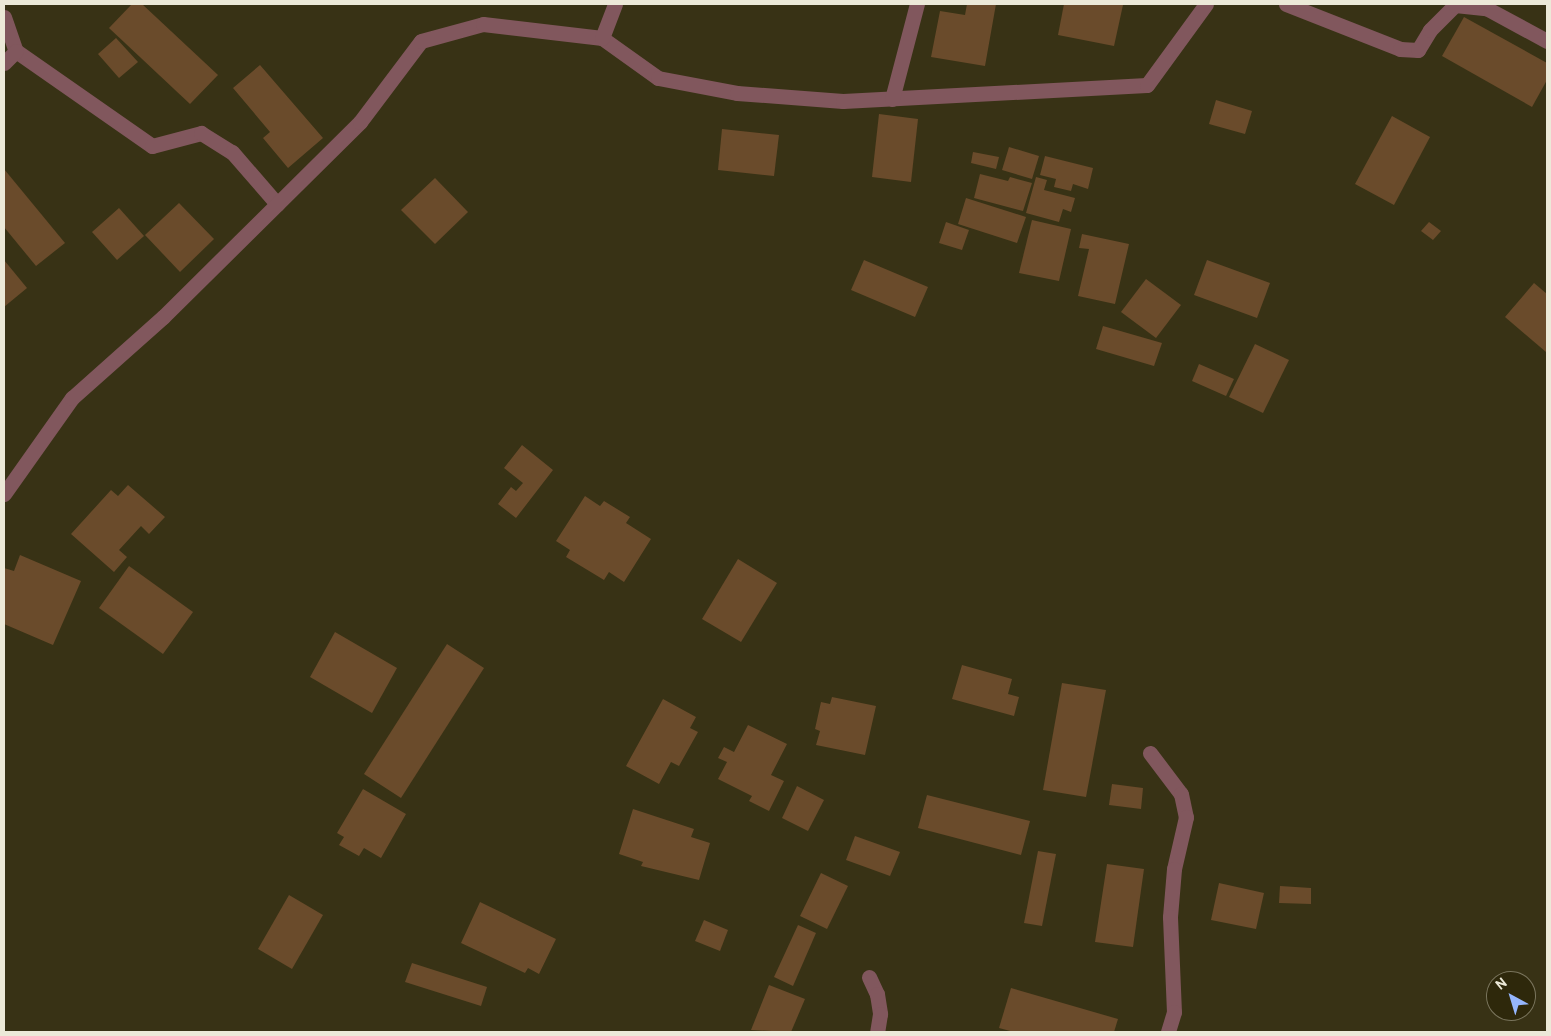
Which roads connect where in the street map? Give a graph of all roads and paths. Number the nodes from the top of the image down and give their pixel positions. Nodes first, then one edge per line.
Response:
1 (615, 4) edge
2 (917, 4) edge
3 (1206, 4) edge
4 (1286, 4) edge
5 (4, 17) edge
6 (602, 38) junction
7 (1547, 41) edge
8 (16, 51) junction
9 (4, 63) edge
10 (892, 99) junction
11 (277, 204) junction
12 (4, 494) edge
13 (1150, 752) dead end
14 (870, 977) dead end
15 (877, 1032) edge
16 (1168, 1032) edge

1 - 6 street
2 - 10 street
3 - 10 street
4 - 7 street
5 - 8 street
6 - 10 street
6 - 11 street
8 - 9 street
8 - 11 street
11 - 12 street
13 - 16 street
14 - 15 street

